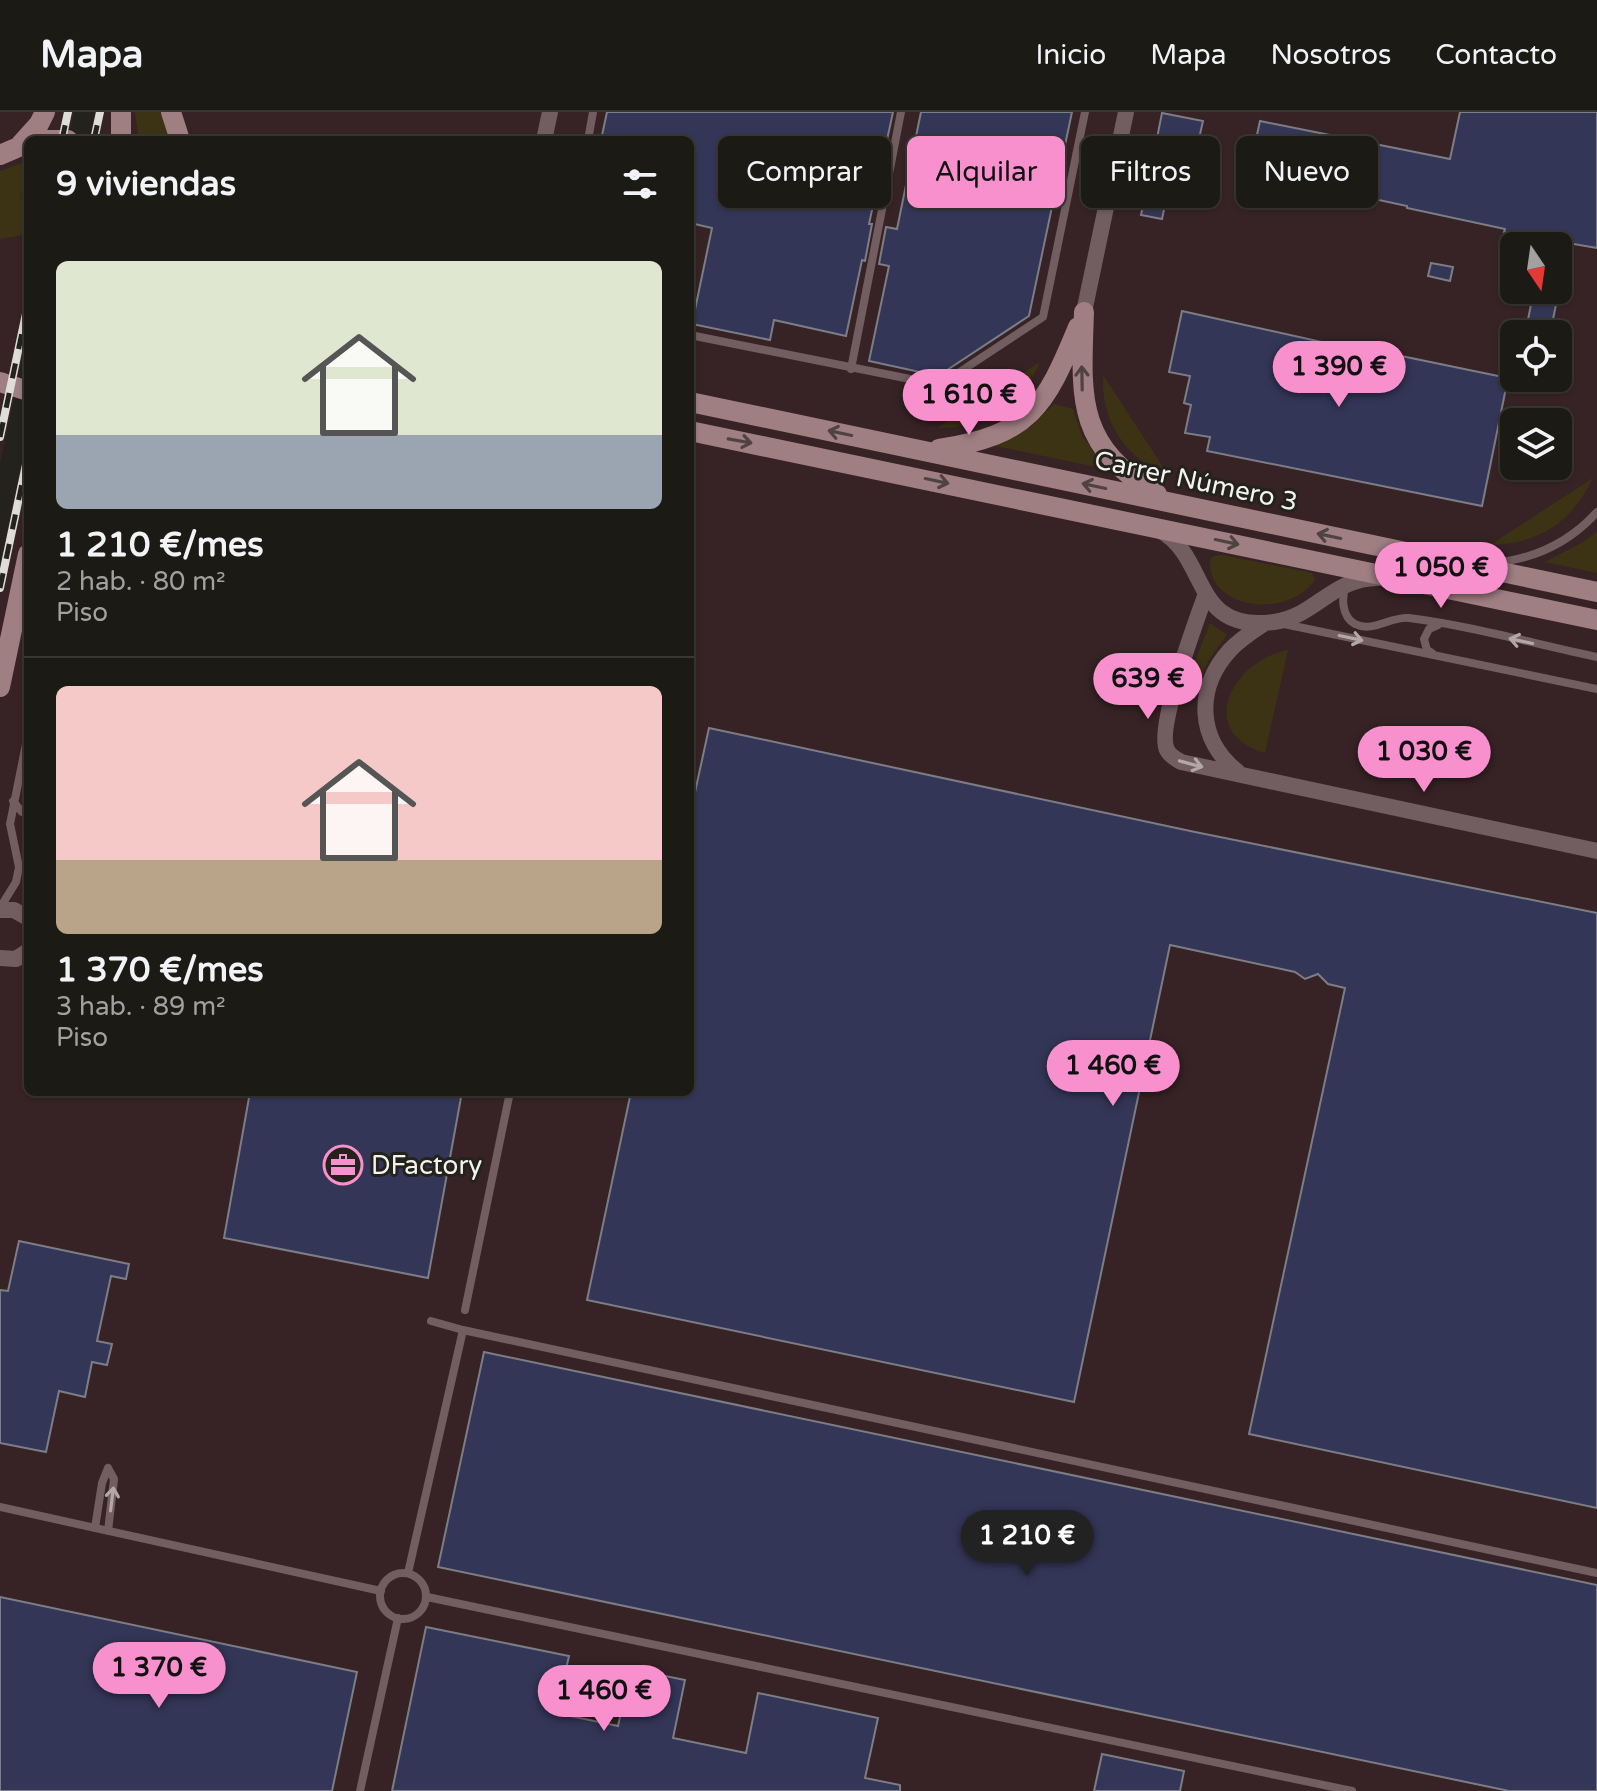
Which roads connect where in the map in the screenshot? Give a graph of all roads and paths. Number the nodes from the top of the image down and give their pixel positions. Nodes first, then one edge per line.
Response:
1 (45, 112) edge
2 (121, 112) edge
3 (171, 112) edge
4 (550, 112) edge
5 (593, 112) edge
6 (901, 112) edge
7 (1085, 112) edge
8 (1126, 112) edge
9 (27, 136) edge
10 (121, 136) edge
11 (179, 136) edge
12 (545, 136) edge
13 (589, 136) edge
14 (1084, 312) junction
15 (694, 336) edge
16 (851, 369) junction
17 (0, 382) edge
18 (24, 390) edge
19 (694, 403) edge
20 (694, 435) edge
21 (929, 451) junction
22 (1170, 502) junction
23 (1597, 512) edge
24 (1150, 526) junction
25 (1472, 566) junction
26 (1398, 578) junction
27 (1349, 583) junction
28 (1597, 592) edge
29 (1205, 596) junction
30 (23, 597) edge
31 (1597, 620) edge
32 (1270, 622) junction
33 (1442, 625) junction
34 (1435, 655) junction
35 (1597, 657) edge
36 (0, 687) edge
37 (1597, 689) edge
38 (24, 752) edge
39 (1242, 776) junction
40 (13, 801) junction
41 (24, 813) edge
42 (1597, 851) edge
43 (0, 909) edge
44 (24, 916) edge
45 (24, 954) edge
46 (0, 958) edge
47 (509, 1096) edge
48 (465, 1310) dead end
49 (431, 1321) dead end
50 (463, 1330) junction
51 (0, 1507) edge
52 (95, 1528) junction
53 (108, 1531) junction
54 (408, 1573) junction
55 (1597, 1573) edge
56 (381, 1591) junction
57 (427, 1597) junction
58 (398, 1618) junction
59 (360, 1791) edge
60 (1352, 1791) edge

1 - 9 main road
2 - 10 main road
3 - 11 main road
4 - 12 street
5 - 13 lane
6 - 16 lane
7 - 16 lane
8 - 14 street
14 - 21 main road
22 -> 14 main road
15 - 16 lane
17 - 18 main road
21 -> 19 main road, Carrer Número 3
20 -> 24 main road, Carrer Número 3
22 -> 21 main road, Carrer Número 3
25 -> 22 main road, Carrer Número 3
23 - 25 lane
24 -> 26 main road, Carrer Número 3
24 - 29 street
25 - 28 main road, Carrer Número 3
26 - 27 street
26 - 31 main road, Carrer Número 3
27 - 32 street
27 - 33 lane
29 - 32 street
29 -> 39 street
30 - 36 main road
32 -> 34 lane
32 - 39 street
33 - 34 lane
35 -> 33 lane
34 - 37 lane
38 - 40 lane
39 - 42 street
40 - 41 lane
40 - 43 lane
43 - 44 street
45 - 46 street
47 - 48 lane
49 - 50 lane
50 - 54 lane
50 - 55 lane
51 - 52 lane
52 - 53 lane
53 -> 52 lane
53 - 56 lane
54 - 56 lane
54 - 57 lane
56 - 58 lane
57 - 58 lane
57 - 60 lane
58 - 59 lane

